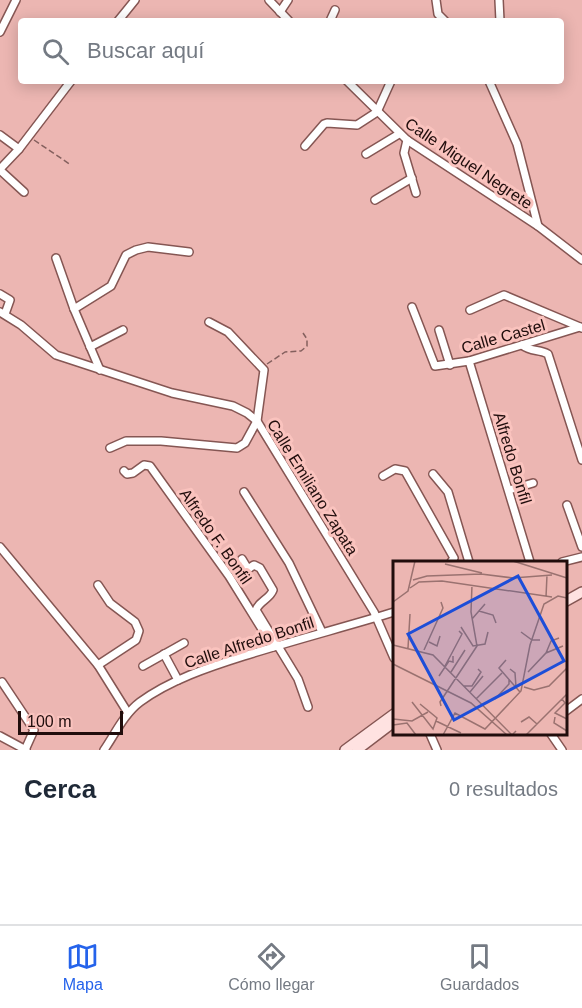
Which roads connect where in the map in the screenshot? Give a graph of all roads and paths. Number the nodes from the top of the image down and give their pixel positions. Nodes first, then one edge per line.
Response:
1 (16, 0) edge
2 (135, 0) edge
3 (268, 0) edge
4 (288, 0) edge
5 (436, 0) edge
6 (499, 0) edge
7 (335, 10) dead end
8 (280, 12) junction
9 (120, 18) edge
10 (286, 18) edge
11 (331, 18) edge
12 (442, 18) edge
13 (500, 18) edge
14 (0, 32) edge
15 (69, 84) edge
16 (350, 84) edge
17 (390, 84) edge
18 (490, 84) edge
19 (377, 112) junction
20 (399, 134) junction
21 (0, 135) edge
22 (28, 136) junction
23 (407, 140) junction
24 (305, 146) dead end
25 (18, 149) junction
26 (366, 154) dead end
27 (71, 165) dead end
28 (0, 169) edge
29 (412, 178) junction
30 (24, 192) dead end
31 (416, 193) dead end
32 (375, 200) dead end
33 (538, 226) junction
34 (189, 252) dead end
35 (56, 258) dead end
36 (582, 260) edge
37 (0, 294) edge
38 (412, 307) dead end
39 (74, 309) junction
40 (470, 310) dead end
41 (2, 313) edge
42 (209, 322) dead end
43 (581, 327) edge
44 (123, 330) dead end
45 (439, 330) dead end
46 (303, 333) dead end
47 (522, 345) junction
48 (90, 347) junction
49 (469, 361) junction
50 (450, 365) junction
51 (100, 370) junction
52 (264, 370) junction
53 (257, 420) junction
54 (110, 448) dead end
55 (582, 460) edge
56 (124, 471) dead end
57 (433, 474) dead end
58 (383, 476) dead end
59 (532, 483) dead end
60 (509, 490) junction
61 (244, 492) dead end
62 (567, 505) dead end
63 (0, 547) edge
64 (582, 547) edge
65 (582, 557) edge
66 (242, 559) dead end
67 (452, 561) edge
68 (469, 561) edge
69 (530, 561) edge
70 (566, 561) edge
71 (248, 569) junction
72 (239, 575) dead end
73 (98, 585) dead end
74 (582, 592) edge
75 (567, 600) edge
76 (393, 612) edge
77 (375, 618) junction
78 (322, 632) junction
79 (184, 643) dead end
80 (275, 646) junction
81 (164, 654) junction
82 (393, 656) edge
83 (98, 665) junction
84 (143, 666) dead end
85 (178, 680) junction
86 (2, 682) dead end
87 (582, 699) edge
88 (308, 707) dead end
89 (567, 710) edge
90 (128, 713) junction
91 (393, 715) edge
92 (393, 723) edge
93 (430, 735) edge
94 (552, 735) edge
95 (0, 736) edge
96 (26, 750) edge
97 (104, 750) edge
98 (345, 750) edge
99 (357, 750) edge
100 (437, 750) edge
101 (562, 750) edge

1 - 14 street
2 - 9 street
3 - 8 street
4 - 8 street
5 - 12 street
6 - 13 street
7 - 11 street
8 - 10 street
15 - 22 street
16 - 19 street, Calle Miguel Negrete
17 - 19 street
18 - 33 street
19 - 20 street, Calle Miguel Negrete
19 - 24 street
20 - 23 street, Calle Miguel Negrete
20 - 26 street
21 - 25 street
22 - 25 street
22 - 27 path
23 - 29 street
23 - 33 street, Calle Miguel Negrete
25 - 28 street
28 - 30 street
29 - 31 street
29 - 32 street
33 - 36 street, Calle Miguel Negrete
34 - 39 street
35 - 39 street
37 - 41 street
38 - 50 street, Calle Castel
39 - 48 street
40 - 43 street
41 - 51 street, Calle Emiliano Zapata
42 - 52 street
43 - 47 street, Calle Castel
44 - 48 street
45 - 50 street
46 - 52 path
47 - 49 street, Calle Castel
47 - 55 street
48 - 51 street
49 - 50 street, Calle Castel
49 - 60 street, Alfredo Bonfil
51 - 53 street, Calle Emiliano Zapata
52 - 53 street
53 - 54 street
53 - 77 street, Calle Emiliano Zapata
56 - 80 street, Alfredo F. Bonfil
57 - 68 street
58 - 67 street
59 - 60 street
60 - 69 street, Alfredo Bonfil
61 - 78 street
62 - 64 street
63 - 83 street
65 - 70 street
66 - 71 street
71 - 72 street
71 - 80 street
73 - 83 street
74 - 75 main road
76 - 77 street, Calle Alfredo Bonfil
77 - 78 street, Calle Alfredo Bonfil
77 - 82 street, Calle Emiliano Zapata
78 - 80 street, Calle Alfredo Bonfil
79 - 81 street
80 - 85 street, Calle Alfredo Bonfil
80 - 88 street
81 - 84 street
81 - 85 street
83 - 90 street
85 - 90 street, Calle Alfredo Bonfil
86 - 96 street
87 - 89 street
90 - 97 street, Calle Alfredo Bonfil
91 - 98 main road
92 - 99 main road
93 - 100 street
94 - 101 street
95 - 96 street

